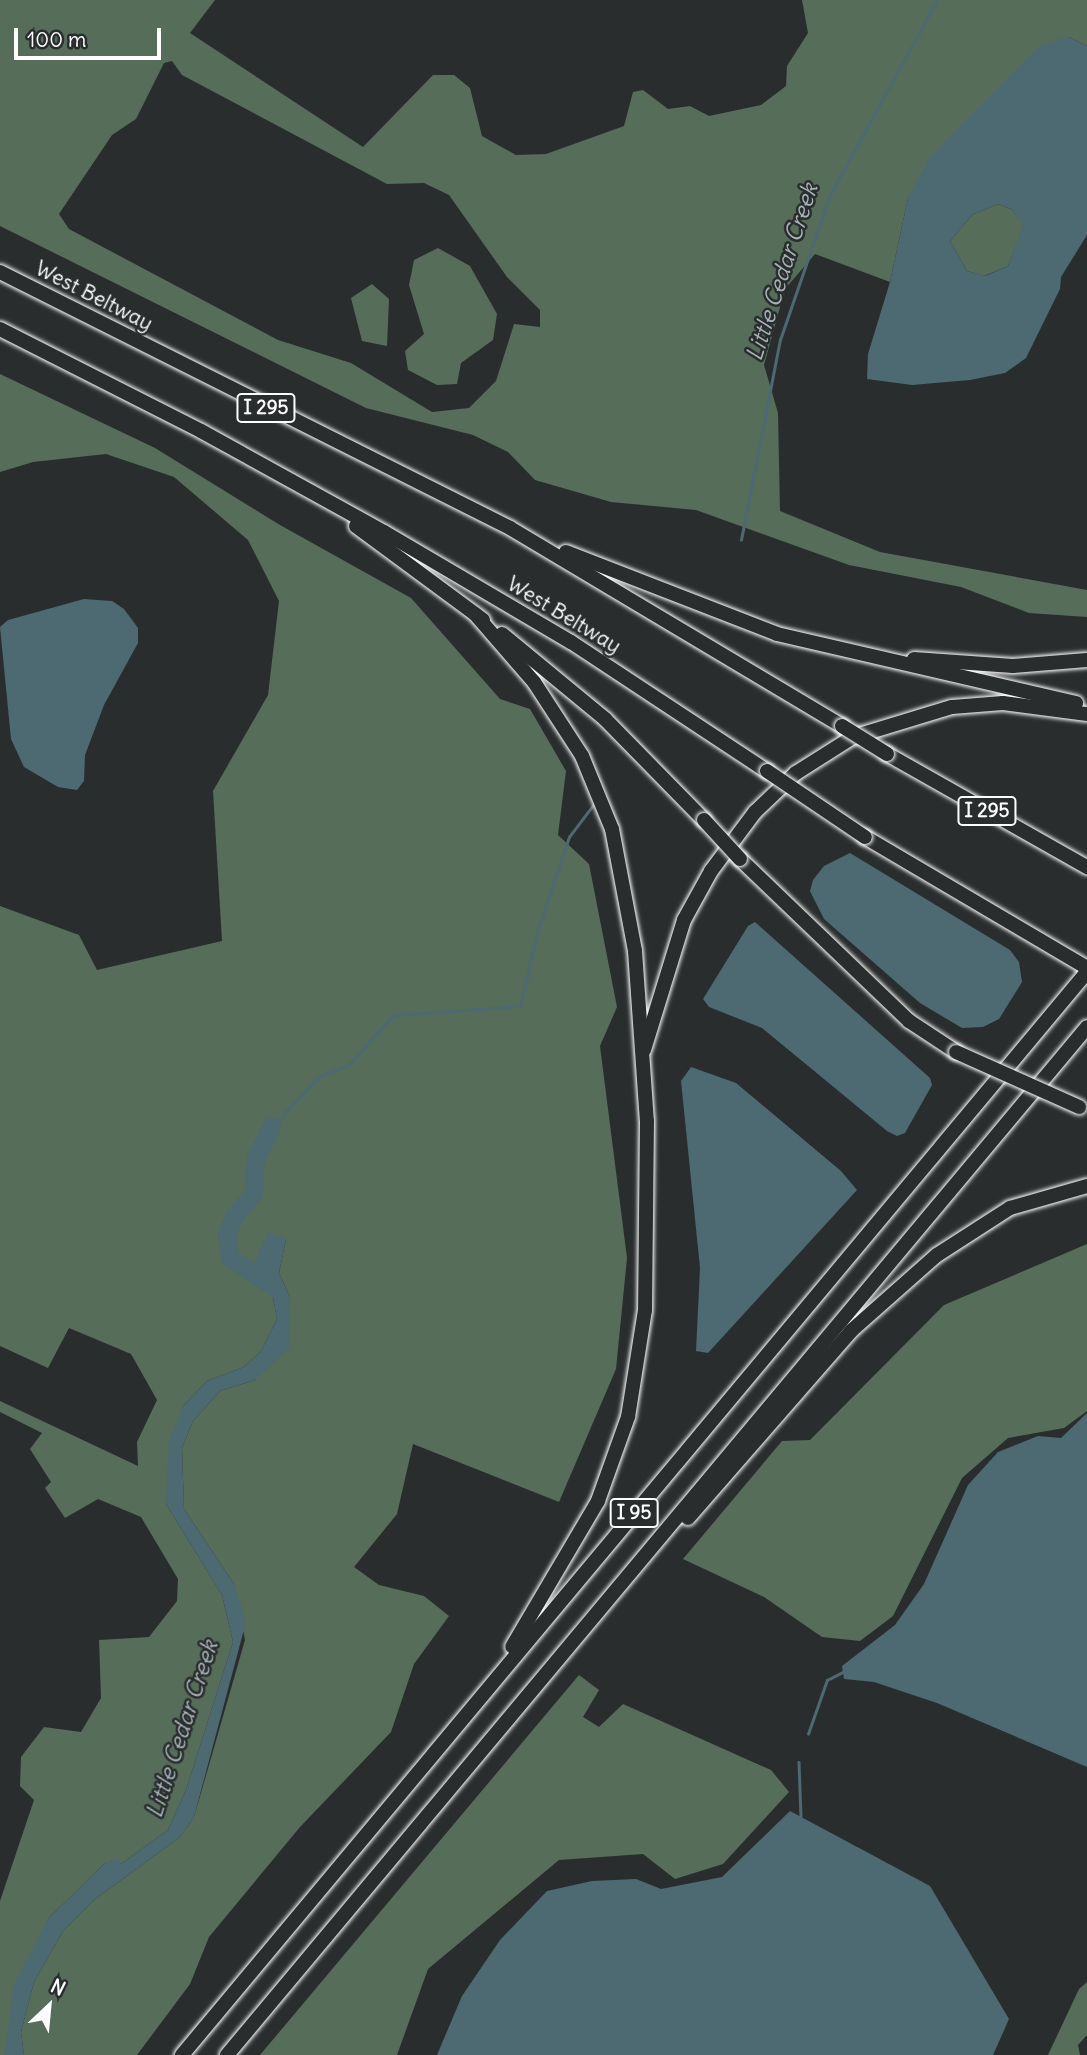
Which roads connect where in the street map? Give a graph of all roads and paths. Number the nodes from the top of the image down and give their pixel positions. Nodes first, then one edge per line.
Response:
1 (0, 272) edge
2 (0, 329) edge
3 (201, 431) junction
4 (510, 528) junction
5 (475, 614) junction
6 (844, 652) junction
7 (1087, 660) edge
8 (1087, 706) edge
9 (1087, 714) edge
10 (1087, 867) edge
11 (1087, 970) edge
12 (1087, 1027) edge
13 (641, 1062) junction
14 (1084, 1108) edge
15 (1087, 1186) edge
16 (631, 1571) junction
17 (489, 1686) junction
18 (182, 2055) edge
19 (227, 2055) edge

1 - 4 highway, West Beltway / I 295
2 - 3 highway, West Beltway / I 295
3 - 5 highway
3 - 11 highway, West Beltway / I 295, bridge
4 - 6 highway
4 - 10 highway, West Beltway / I 295, bridge
5 - 13 highway
5 - 14 highway, bridge
6 - 7 highway
6 - 8 highway
9 - 13 highway
11 - 17 highway, I 95
12 - 16 highway, I 95
13 - 17 highway
15 - 16 highway
16 - 19 highway, I 95
17 - 18 highway, I 95

